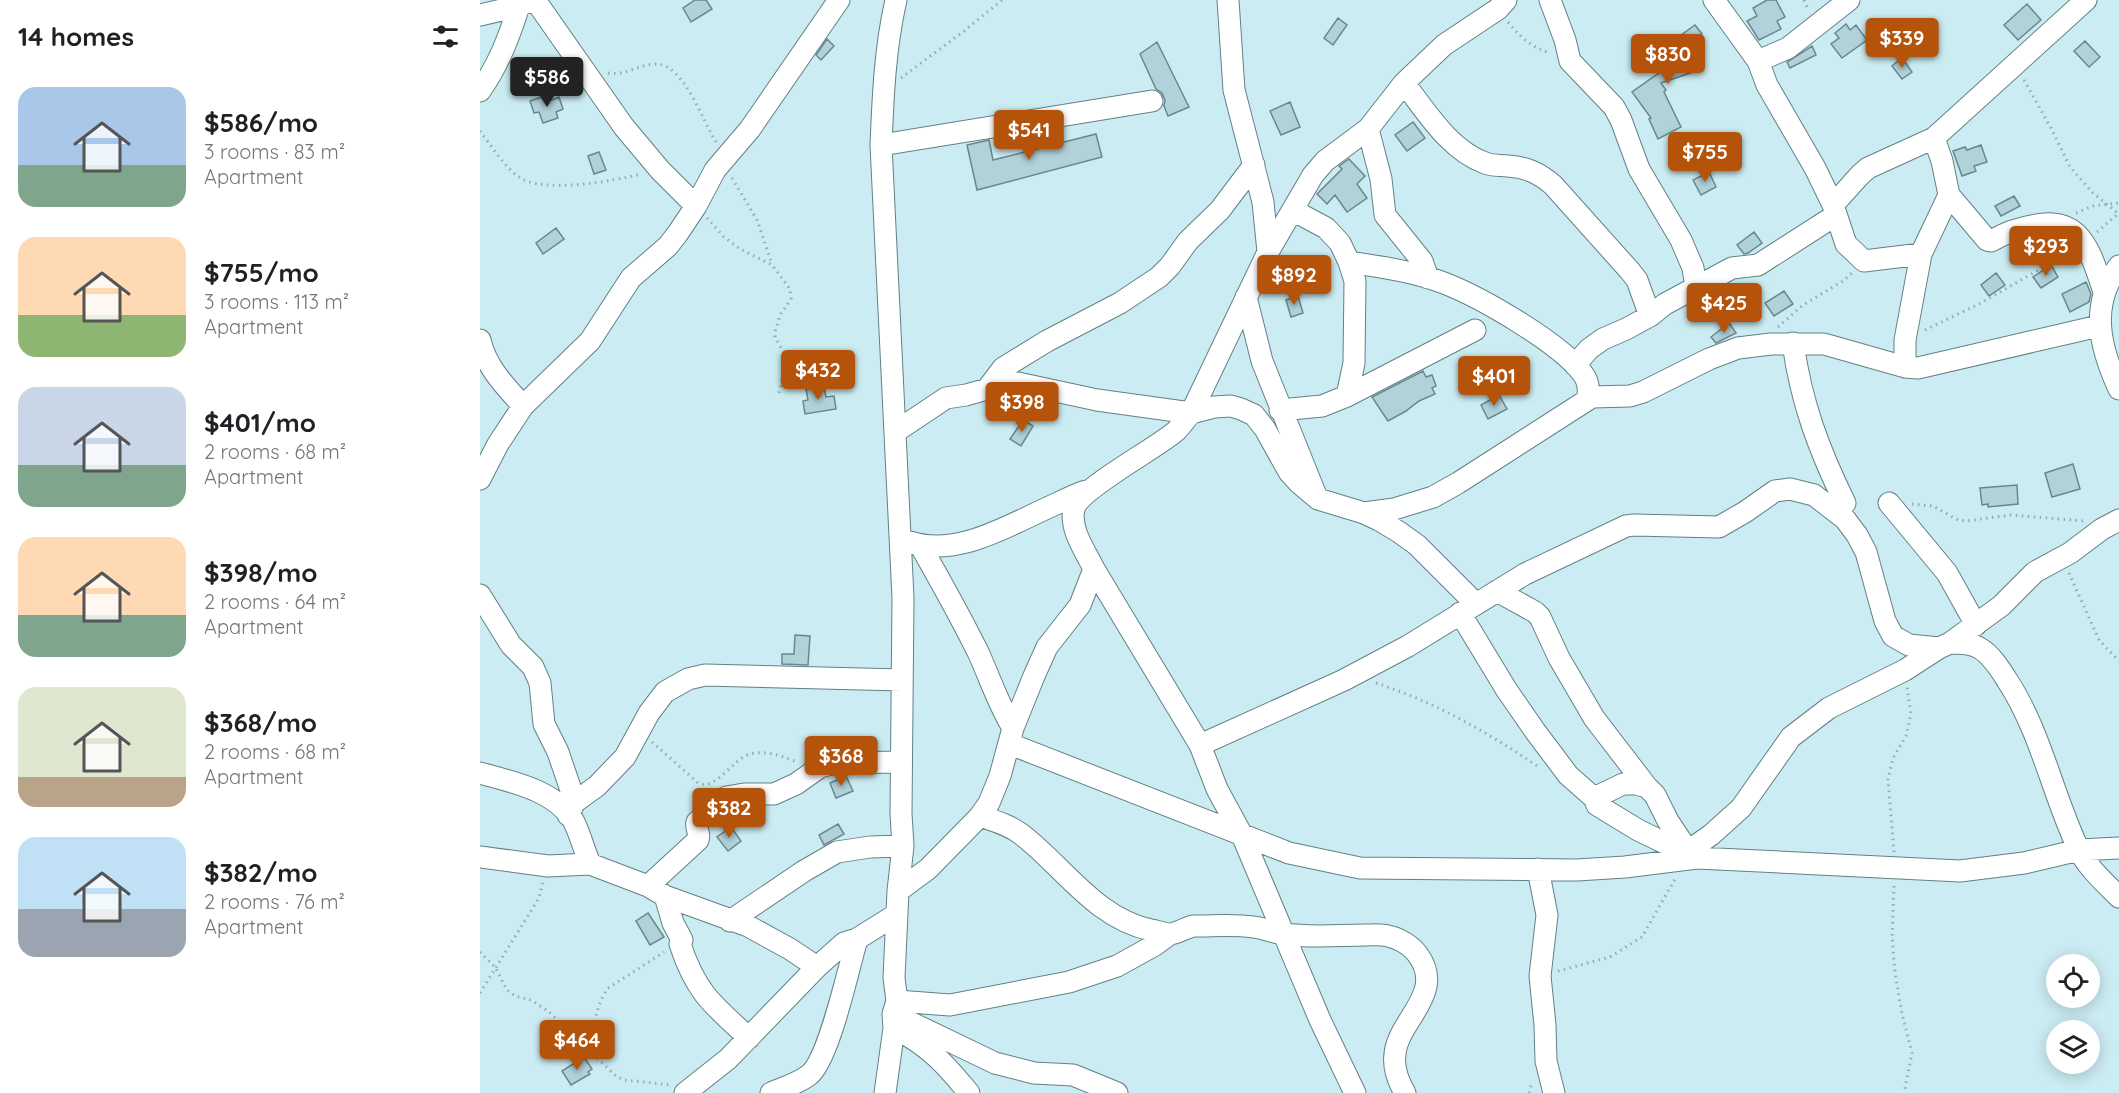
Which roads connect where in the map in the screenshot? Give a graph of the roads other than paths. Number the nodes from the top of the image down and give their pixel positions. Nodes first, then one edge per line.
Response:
1 (838, 0) edge
2 (896, 0) edge
3 (1228, 0) edge
4 (1550, 0) edge
5 (1714, 0) edge
6 (1849, 0) edge
7 (2086, 0) edge
8 (529, 2) edge
9 (1502, 4) edge
10 (480, 15) edge
11 (1758, 61) junction
12 (1404, 83) junction
13 (480, 91) edge
14 (1152, 101) dead end
15 (1368, 129) junction
16 (1934, 138) junction
17 (882, 145) junction
18 (1254, 165) junction
19 (1949, 195) junction
20 (696, 206) junction
21 (1835, 210) junction
22 (1292, 212) junction
23 (1268, 252) junction
24 (1921, 254) junction
25 (1349, 262) junction
26 (2119, 266) edge
27 (1428, 278) junction
28 (1696, 287) junction
29 (2104, 292) junction
30 (1246, 297) junction
31 (1650, 316) junction
32 (2099, 326) junction
33 (1475, 330) dead end
34 (480, 340) edge
35 (1792, 344) junction
36 (1575, 365) junction
37 (1905, 367) junction
38 (987, 389) junction
39 (2119, 389) edge
40 (1347, 396) junction
41 (1587, 400) junction
42 (524, 406) junction
43 (1280, 410) junction
44 (1191, 413) junction
45 (895, 432) junction
46 (480, 479) edge
47 (1091, 490) junction
48 (1318, 499) junction
49 (1845, 503) dead end
50 (1889, 503) road end
51 (1364, 513) junction
52 (2110, 524) edge
53 (910, 542) junction
54 (1094, 569) junction
55 (1497, 591) junction
56 (480, 594) edge
57 (1468, 608) junction
58 (1976, 625) junction
59 (1944, 645) junction
60 (902, 680) junction
61 (1011, 736) junction
62 (1200, 745) junction
63 (901, 762) junction
64 (480, 773) edge
65 (1647, 787) junction
66 (1594, 798) junction
67 (571, 808) junction
68 (980, 816) junction
69 (1242, 835) junction
70 (903, 846) junction
71 (2119, 848) edge
72 (2079, 850) junction
73 (1690, 855) junction
74 (480, 857) edge
75 (590, 864) junction
76 (1538, 869) junction
77 (657, 891) junction
78 (898, 891) junction
79 (2119, 897) edge
80 (897, 914) junction
81 (730, 921) junction
82 (1170, 934) junction
83 (1284, 934) junction
84 (857, 939) junction
85 (817, 967) junction
86 (895, 1014) junction
87 (749, 1038) junction
88 (690, 1091) edge
89 (771, 1093) edge
90 (885, 1093) edge
91 (969, 1093) edge
92 (1117, 1093) edge
93 (1355, 1093) edge
94 (1405, 1093) edge
95 (1554, 1093) edge

1 - 20 street
2 - 17 street
3 - 18 street
4 - 28 street
5 - 11 street
6 - 11 street
7 - 16 street
8 - 10 street
8 - 13 street
8 - 20 street
9 - 12 street
11 - 21 street
12 - 15 street
12 - 31 street
14 - 17 street
15 - 22 street
15 - 27 street
16 - 19 street
16 - 21 street
17 - 45 street
18 - 23 street
18 - 38 street
19 - 24 street
19 - 29 street
20 - 42 street
21 - 24 street
21 - 28 street
22 - 23 street
22 - 25 street
23 - 30 street
24 - 37 street
25 - 27 street
25 - 40 street
26 - 29 street
27 - 36 street
28 - 31 street
29 - 32 street
30 - 43 street
30 - 44 street
31 - 36 street
32 - 37 street
32 - 39 street
33 - 40 street
34 - 42 street
35 - 37 street
35 - 41 street
35 - 49 street
36 - 41 street
38 - 44 street
38 - 45 street
40 - 43 street
41 - 51 street
42 - 46 street
43 - 48 street
44 - 47 street
44 - 48 street
45 - 53 street
47 - 53 street
47 - 54 street
48 - 51 street
50 - 58 street
51 - 57 street
52 - 58 street
53 - 60 street
53 - 61 street
54 - 61 street
54 - 62 street
55 - 57 street
55 - 59 street
55 - 65 street
56 - 67 street
57 - 62 street
57 - 66 street
58 - 59 street
59 - 72 street
59 - 73 street
60 - 63 street
60 - 67 street
61 - 68 street
61 - 69 street
62 - 69 street
63 - 70 street
63 - 77 street
64 - 67 street
65 - 66 street
65 - 73 street
66 - 73 street
67 - 75 street
68 - 78 street
68 - 82 street
69 - 76 street
69 - 83 street
70 - 78 street
70 - 81 street
71 - 72 street
72 - 73 street
72 - 79 street
73 - 76 street
74 - 75 street
75 - 77 street
76 - 95 street
77 - 81 street
77 - 87 street
78 - 80 street
80 - 84 street
80 - 86 street
81 - 85 street
82 - 83 street
82 - 86 street
83 - 93 street
83 - 94 street
84 - 85 street
84 - 89 street
85 - 87 street
86 - 90 street
86 - 91 street
86 - 92 street
87 - 88 street

